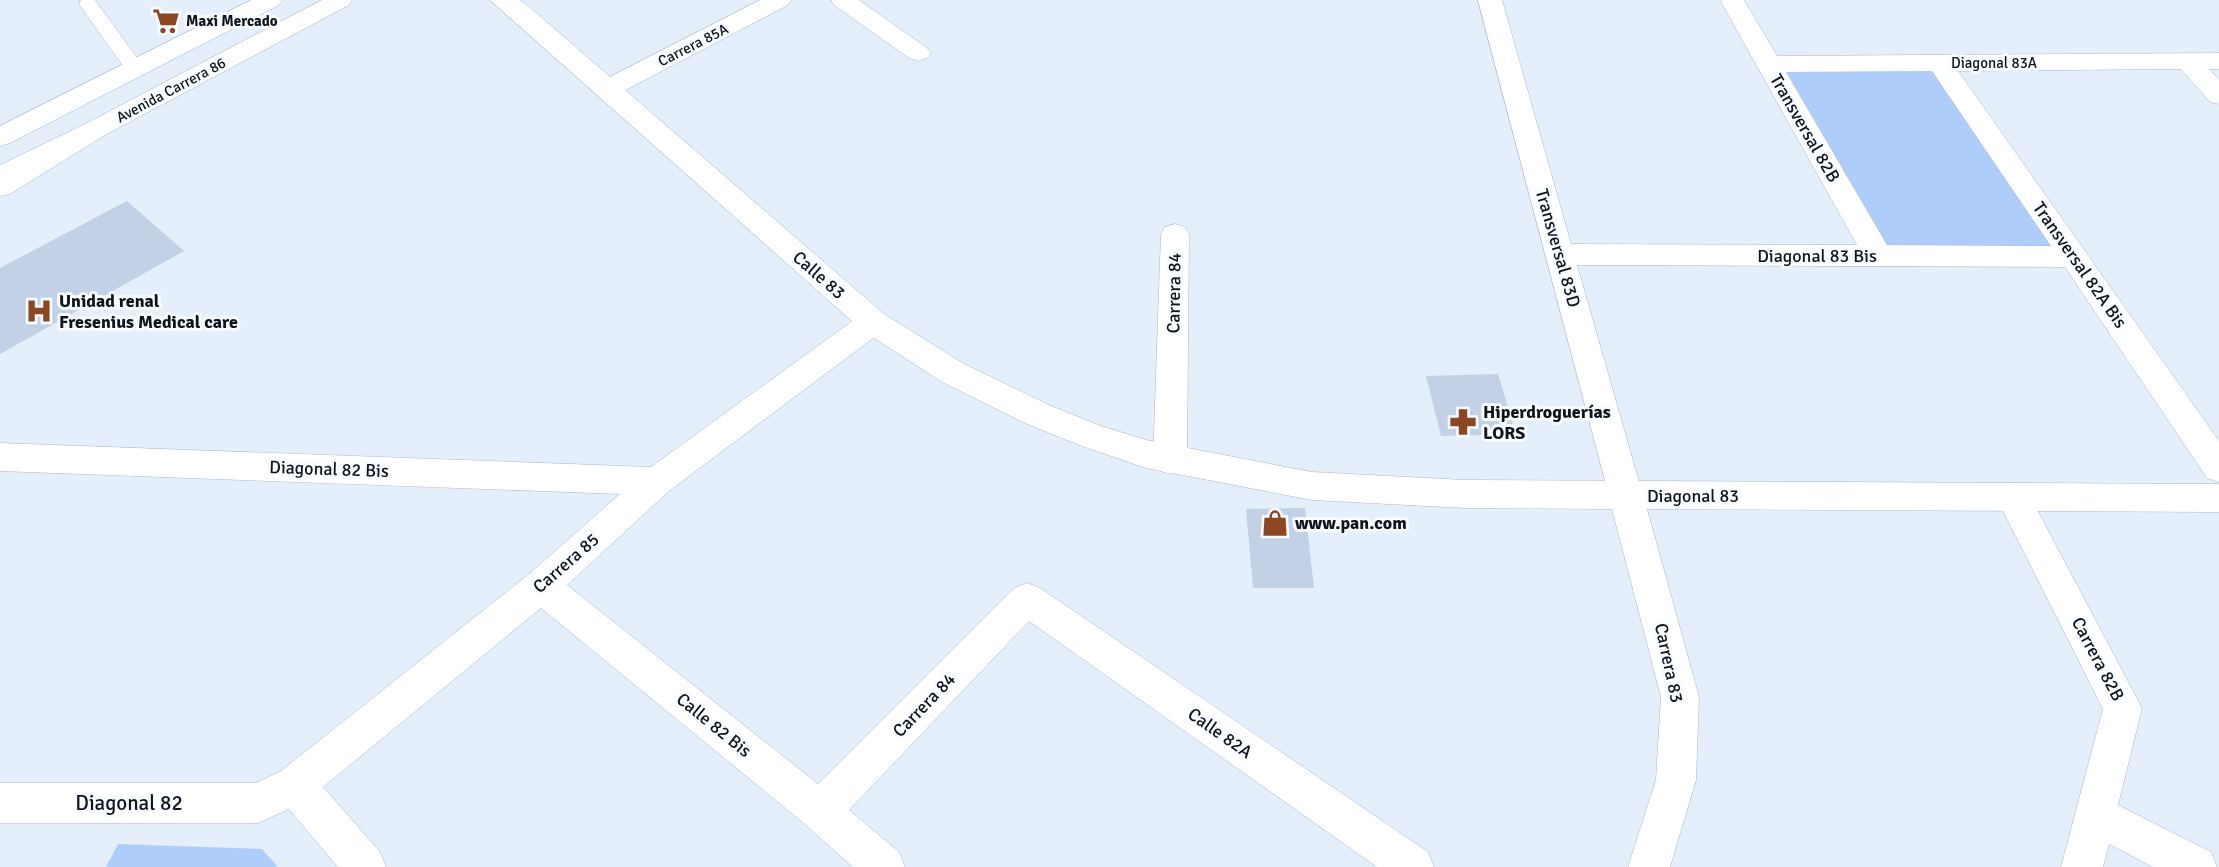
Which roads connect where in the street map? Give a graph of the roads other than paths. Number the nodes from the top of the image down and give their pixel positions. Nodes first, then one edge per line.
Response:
1 (270, 0) edge
2 (340, 0) edge
3 (779, 0) edge
4 (843, 0) edge
5 (1490, 0) edge
6 (1732, 0) edge
7 (510, 3) edge
8 (88, 4) dead end
9 (918, 53) dead end
10 (2189, 62) junction
11 (2219, 62) edge
12 (1940, 63) junction
13 (1769, 64) junction
14 (135, 69) junction
15 (607, 89) junction
16 (2219, 96) edge
17 (96, 129) junction
18 (0, 137) edge
19 (0, 176) edge
20 (0, 187) edge
21 (1175, 234) dead end
22 (1560, 254) junction
23 (1878, 256) junction
24 (2074, 257) junction
25 (873, 322) junction
26 (0, 457) edge
27 (1170, 460) junction
28 (2219, 468) edge
29 (657, 481) junction
30 (1626, 496) junction
31 (2013, 497) junction
32 (2219, 498) edge
33 (541, 586) junction
34 (1027, 599) joint
35 (295, 784) junction
36 (0, 803) edge
37 (258, 803) joint
38 (820, 811) junction
39 (2095, 815) junction
40 (365, 867) edge
41 (884, 867) edge
42 (1413, 867) edge
43 (1649, 867) edge
44 (2082, 867) edge
45 (2196, 867) edge

1 - 14 main road, Avenida Carrera 86
2 - 17 main road, Avenida Carrera 86
3 - 15 main road, Carrera 85A
4 - 9 main road
5 - 22 main road, Transversal 83D
6 - 13 main road, Transversal 82B
7 - 15 main road, Calle 83
8 - 14 lane
10 - 11 main road, Diagonal 83A
10 - 12 main road, Diagonal 83A
10 - 16 main road
12 - 13 main road, Diagonal 83A
12 - 24 main road, Transversal 82A Bis
13 - 23 main road, Transversal 82B
14 - 18 main road, Avenida Carrera 86
15 - 25 main road, Calle 83
17 - 19 main road, Avenida Carrera 86
17 - 20 main road
21 - 27 main road, Carrera 84
22 - 23 main road, Diagonal 83 Bis
22 - 30 main road, Transversal 83D
23 - 24 main road, Diagonal 83 Bis
24 - 28 main road, Transversal 82A Bis
25 - 27 main road, Calle 83
25 - 29 main road, Carrera 85
26 - 29 main road, Diagonal 82 Bis
27 - 30 main road, Diagonal 83
29 - 33 main road, Carrera 85
30 - 31 main road, Diagonal 83
30 - 43 main road, Carrera 83
31 - 32 main road, Diagonal 83
31 - 39 main road, Carrera 82B
33 - 35 main road, Carrera 85
33 - 38 main road, Calle 82 Bis
34 - 38 main road, Carrera 84
34 - 42 main road, Calle 82A
35 - 37 main road, Carrera 85
35 - 40 main road
36 - 37 main road, Diagonal 82
38 - 41 main road, Calle 82 Bis
39 - 44 main road, Carrera 82B
39 - 45 main road

